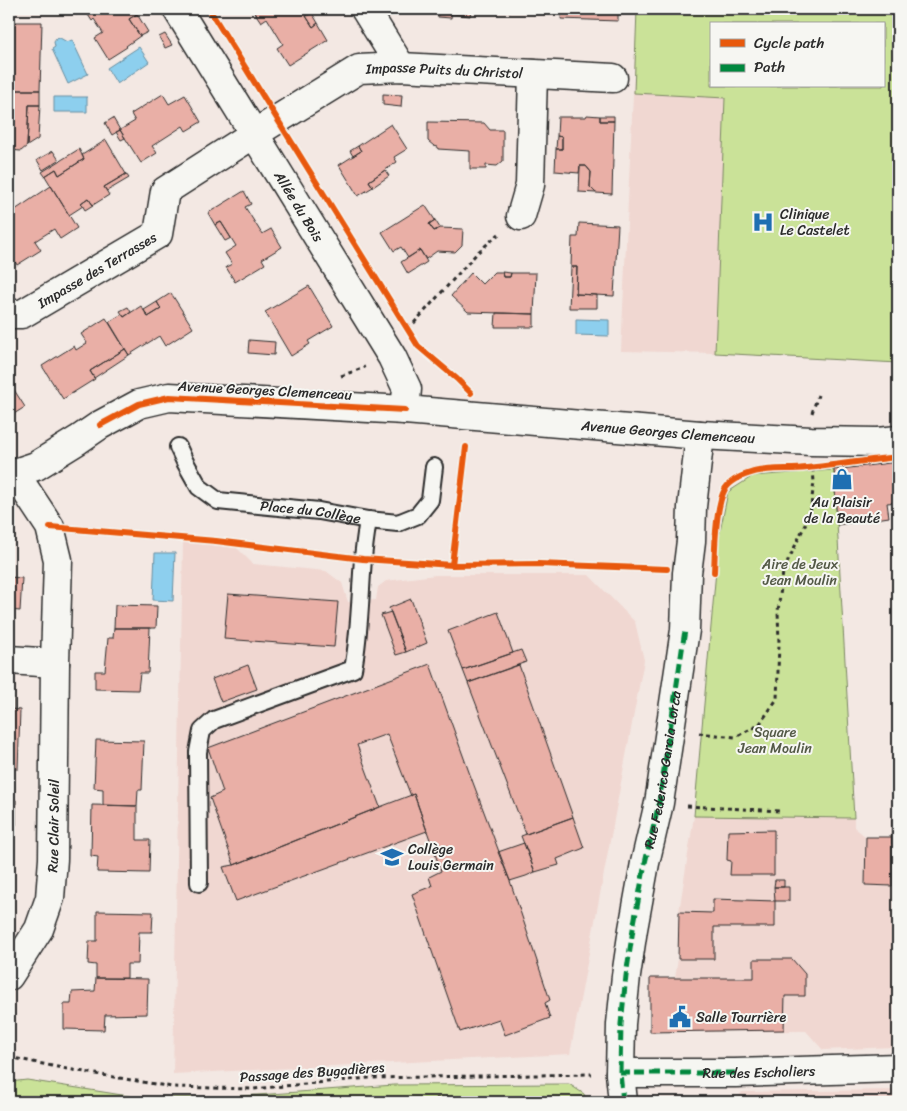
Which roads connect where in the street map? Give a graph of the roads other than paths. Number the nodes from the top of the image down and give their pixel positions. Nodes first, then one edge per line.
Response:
1 (177, 9) edge
2 (365, 9) edge
3 (401, 67) junction
4 (533, 74) junction
5 (613, 78) dead end
6 (254, 134) junction
7 (521, 216) road end
8 (9, 314) edge
9 (406, 410) junction
10 (700, 436) junction
11 (898, 440) edge
12 (178, 447) dead end
13 (434, 466) dead end
14 (12, 474) edge
15 (368, 520) junction
16 (9, 660) edge
17 (55, 663) junction
18 (199, 883) dead end
19 (9, 976) edge
20 (898, 1068) edge
21 (620, 1073) junction
22 (623, 1102) edge

1 - 6 street, Allée du Bois
2 - 3 street
3 - 4 street, Impasse Puits du Christol
3 - 6 street, Impasse Puits du Christol
4 - 5 street, Impasse Puits du Christol
4 - 7 street, Impasse Puits du Christol
6 - 8 street, Impasse des Terrasses
6 - 9 street, Allée du Bois
9 - 10 street, Avenue Georges Clemenceau
9 - 14 street, Avenue Georges Clemenceau
10 - 11 street, Avenue Georges Clemenceau
10 - 21 street, Rue Federico Garcia Lorca
12 - 15 lane, Place du Collège
13 - 15 lane, Place du Collège
14 - 17 street, Rue Clair Soleil
15 - 18 lane
16 - 17 street
17 - 19 street, Rue Clair Soleil
20 - 21 street, Rue des Escholiers
21 - 22 street, Rue Federico Garcia Lorca

